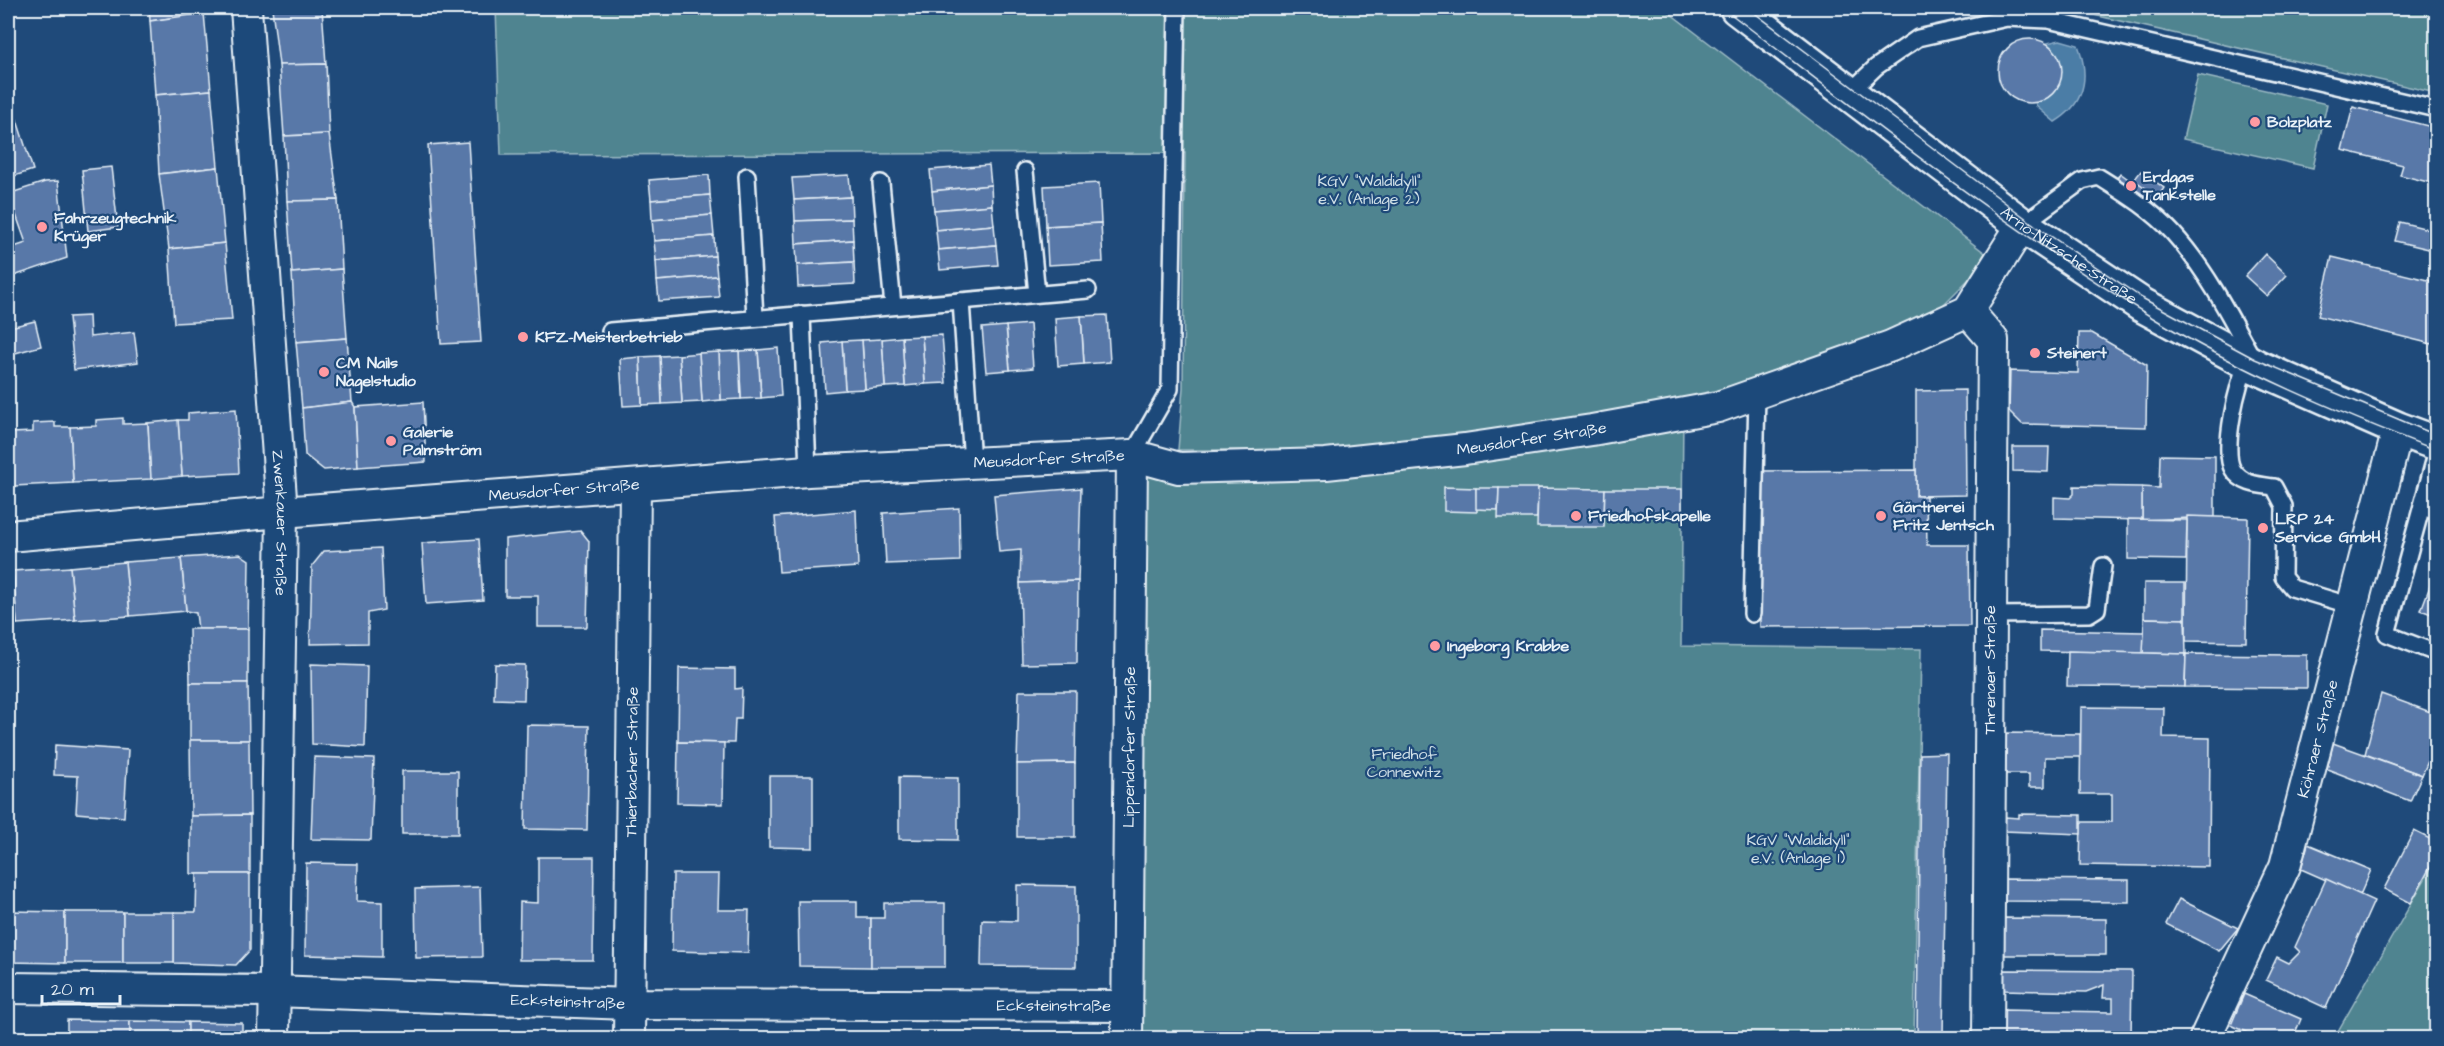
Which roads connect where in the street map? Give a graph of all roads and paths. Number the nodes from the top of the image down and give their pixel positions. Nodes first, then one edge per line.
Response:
1 (246, 8) edge
2 (1177, 8) edge
3 (1737, 8) edge
4 (2003, 13) edge
5 (2049, 14) edge
6 (1850, 92) junction
7 (2436, 109) edge
8 (1025, 171) dead end
9 (747, 176) dead end
10 (881, 183) dead end
11 (2022, 225) junction
12 (1089, 290) dead end
13 (1037, 294) junction
14 (961, 301) junction
15 (893, 306) junction
16 (1968, 311) junction
17 (802, 314) junction
18 (755, 317) junction
19 (610, 331) dead end
20 (2252, 364) junction
21 (1757, 393) junction
22 (2398, 429) junction
23 (2436, 443) edge
24 (2436, 454) edge
25 (1132, 455) junction
26 (972, 463) junction
27 (808, 471) junction
28 (636, 486) junction
29 (2429, 509) edge
30 (282, 512) junction
31 (8, 536) edge
32 (2103, 566) dead end
33 (2352, 606) junction
34 (1752, 614) dead end
35 (1991, 615) junction
36 (2436, 653) edge
37 (8, 988) edge
38 (274, 992) junction
39 (629, 1004) junction
40 (1127, 1006) junction
41 (274, 1038) edge
42 (629, 1038) edge
43 (1127, 1038) edge
44 (1988, 1038) edge
45 (2205, 1038) edge

1 - 30 street, Zwenkauer Straße
2 - 25 lane
3 - 6 main road, Arno-Nitzsche-Straße
4 - 5 lane
4 - 6 lane
5 - 7 lane
6 - 11 main road, Arno-Nitzsche-Straße
8 - 13 lane
9 - 18 lane
10 - 15 lane
11 - 16 street
11 - 20 main road, Arno-Nitzsche-Straße
11 - 20 lane
12 - 13 lane
13 - 14 lane
14 - 15 lane
14 - 26 lane
15 - 17 lane
16 - 21 street, Meusdorfer Straße
16 - 35 street, Threnaer Straße
17 - 18 lane
17 - 27 lane
18 - 19 lane
20 - 22 main road, Arno-Nitzsche-Straße
20 - 33 lane
21 - 25 street, Meusdorfer Straße
21 - 34 lane
22 - 23 main road, Arno-Nitzsche-Straße
22 - 33 street, Köhraer Straße
24 - 29 lane
25 - 26 street, Meusdorfer Straße
25 - 40 street, Lippendorfer Straße
26 - 27 street, Meusdorfer Straße
27 - 28 street, Meusdorfer Straße
28 - 30 street, Meusdorfer Straße
28 - 39 street, Thierbacher Straße
29 - 36 lane
30 - 31 street, Meusdorfer Straße
30 - 38 street, Zwenkauer Straße
32 - 35 lane
33 - 45 street, Köhraer Straße
35 - 44 street, Threnaer Straße
37 - 38 street, Ecksteinstraße
38 - 39 street, Ecksteinstraße
38 - 41 street, Zwenkauer Straße
39 - 40 street, Ecksteinstraße
39 - 42 street, Thierbacher Straße
40 - 43 street, Lippendorfer Straße

